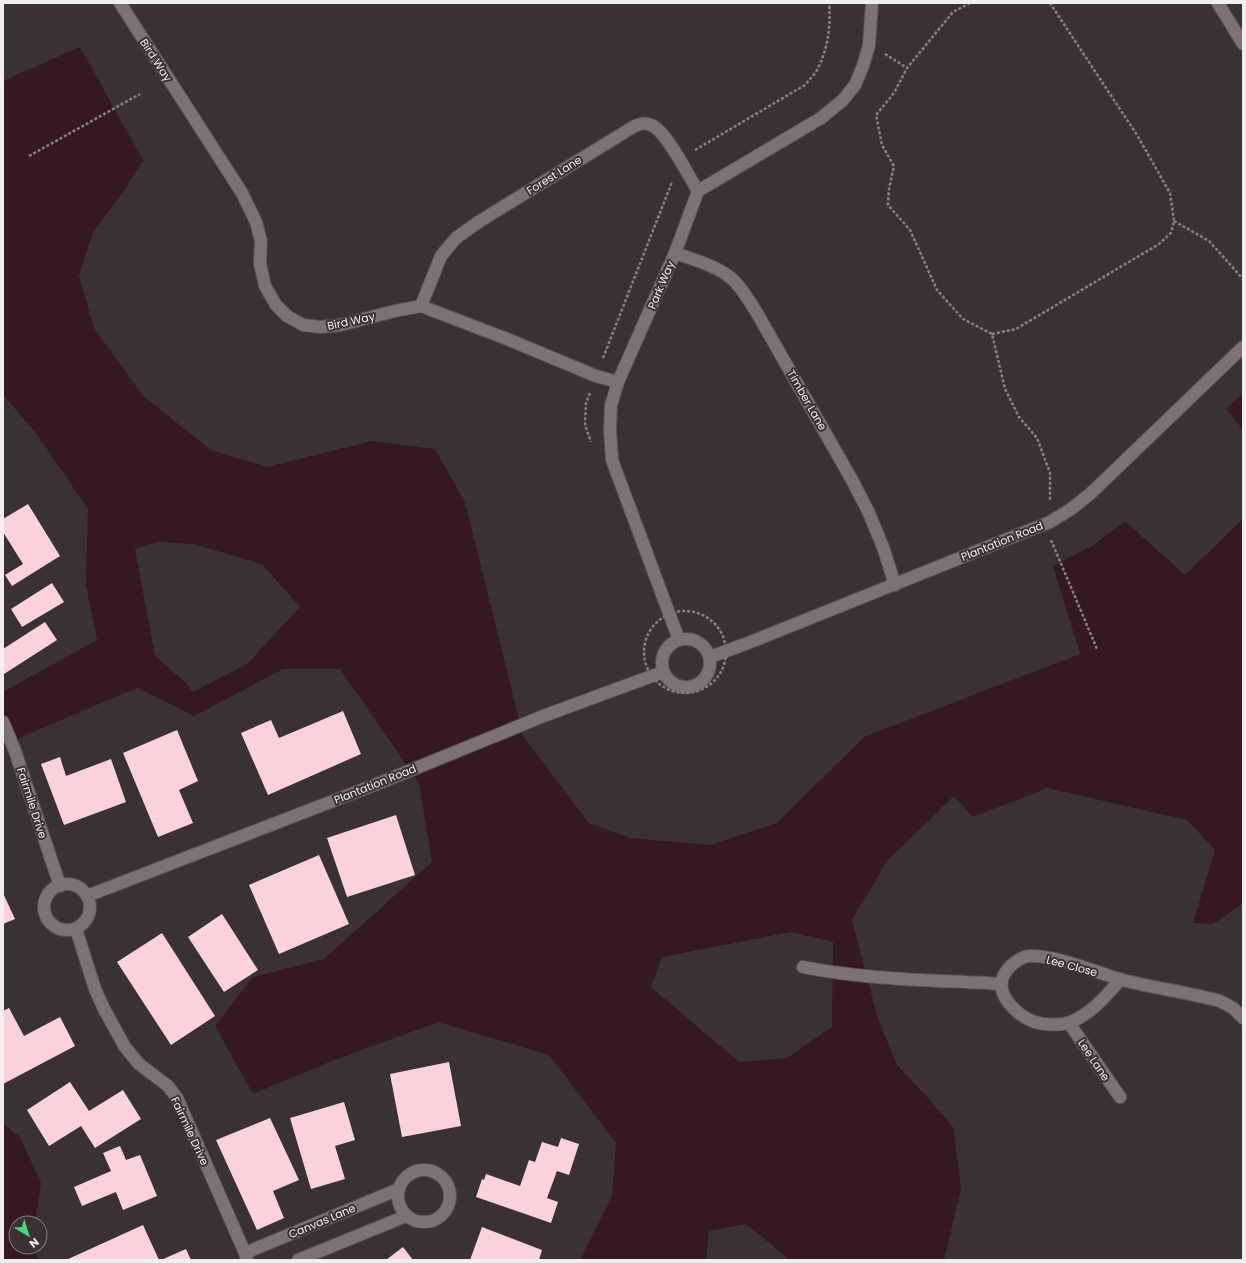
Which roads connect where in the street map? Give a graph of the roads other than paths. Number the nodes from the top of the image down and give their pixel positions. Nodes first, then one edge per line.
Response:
1 (120, 3) edge
2 (872, 3) edge
3 (1218, 3) edge
4 (1243, 44) edge
5 (698, 192) junction
6 (675, 253) junction
7 (421, 306) junction
8 (1243, 347) edge
9 (618, 382) junction
10 (895, 585) junction
11 (679, 640) junction
12 (710, 657) junction
13 (663, 672) junction
14 (3, 722) edge
15 (60, 886) junction
16 (87, 896) junction
17 (76, 929) junction
18 (803, 967) dead end
19 (1121, 979) junction
20 (1001, 984) junction
21 (1243, 1018) edge
22 (1069, 1023) junction
23 (1120, 1097) dead end
24 (399, 1188) junction
25 (406, 1216) junction
26 (246, 1256) edge
27 (298, 1260) edge

1 - 7 street, Bird Way
2 - 5 street
3 - 4 street
5 - 6 street, Park Way
5 - 7 street, Forest Lane
6 - 9 street, Park Way
6 - 10 street, Timber Lane
7 - 9 street
8 - 10 street, Plantation Road
9 - 11 street, Park Way
10 - 12 street, Plantation Road
11 - 12 street
11 - 13 street
12 - 13 street
13 - 16 street, Plantation Road
14 - 15 street, Fairmile Drive
15 - 16 street
15 - 17 street
16 - 17 street
17 - 26 street, Fairmile Drive
18 - 20 street
19 - 20 street, Lee Close
19 - 21 street, Lee Close
19 - 22 street
20 - 22 street
22 - 23 street, Lee Lane
24 - 25 street
24 - 25 street
24 - 26 street, Canvas Lane
25 - 27 street

